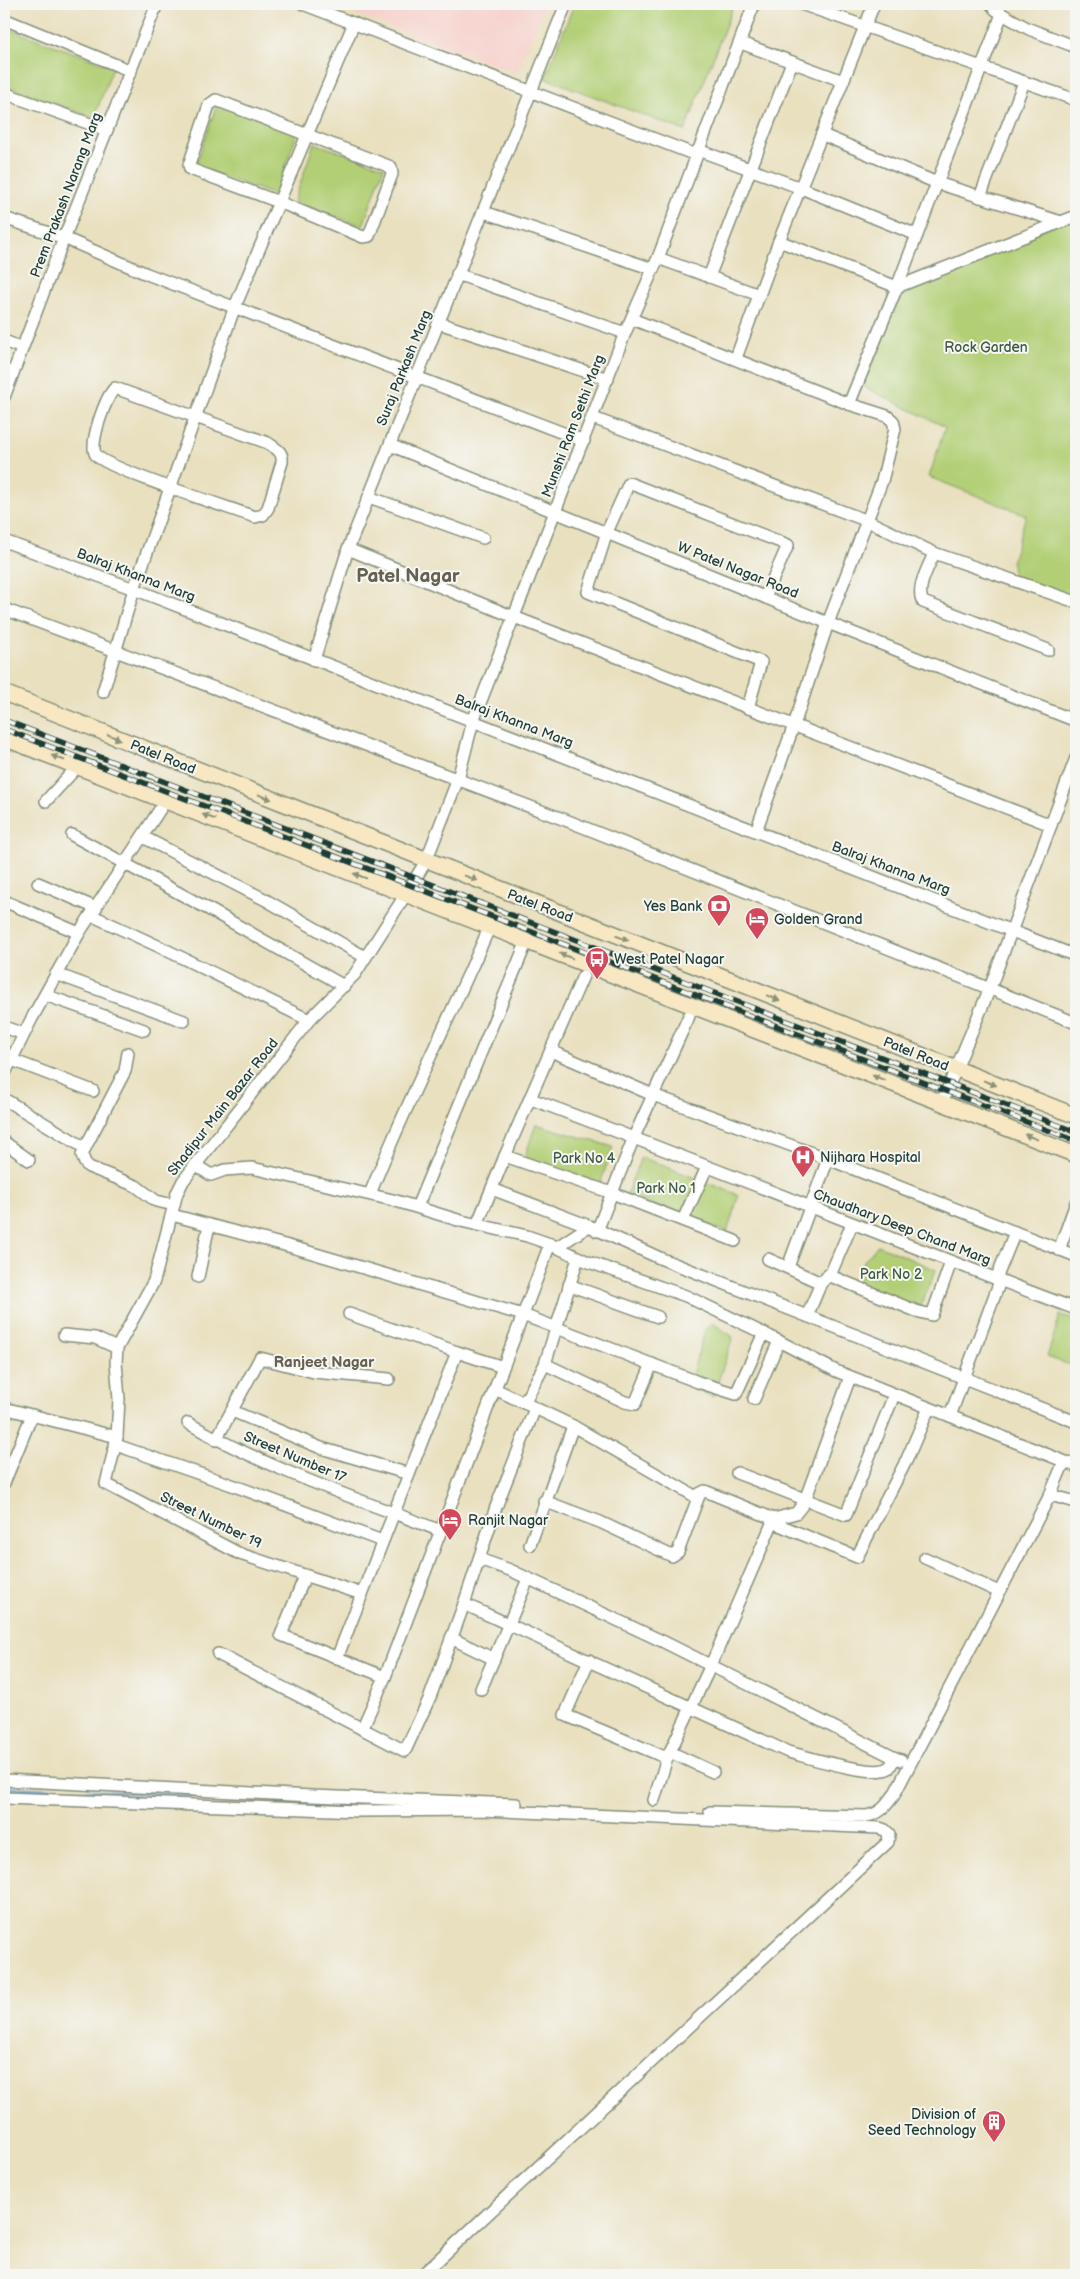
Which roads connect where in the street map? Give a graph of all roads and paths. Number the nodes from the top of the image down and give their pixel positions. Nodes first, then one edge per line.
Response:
1 (157, 4) edge
2 (303, 4) edge
3 (566, 4) edge
4 (754, 4) edge
5 (801, 4) edge
6 (874, 4) edge
7 (991, 4) edge
8 (1002, 14) junction
9 (4, 19) edge
10 (354, 23) junction
11 (865, 26) junction
12 (741, 43) junction
13 (1076, 47) edge
14 (792, 62) junction
15 (980, 67) junction
16 (131, 71) junction
17 (843, 81) junction
18 (1024, 82) junction
19 (532, 92) junction
20 (4, 93) edge
21 (1076, 100) edge
22 (107, 130) junction
23 (307, 135) junction
24 (823, 135) junction
25 (697, 152) junction
26 (750, 169) junction
27 (937, 183) junction
28 (801, 188) junction
29 (980, 197) junction
30 (279, 202) junction
31 (484, 212) junction
32 (1076, 216) edge
33 (4, 218) edge
34 (1060, 222) junction
35 (917, 235) junction
36 (64, 238) junction
37 (779, 241) junction
38 (656, 264) junction
39 (457, 274) junction
40 (709, 277) junction
41 (897, 287) junction
42 (759, 295) junction
43 (234, 308) junction
44 (632, 319) junction
45 (440, 323) junction
46 (626, 333) junction
47 (4, 341) edge
48 (22, 348) junction
49 (736, 358) junction
50 (418, 377) junction
51 (608, 379) junction
52 (4, 397) edge
53 (849, 404) junction
54 (196, 417) junction
55 (593, 418) junction
56 (584, 441) junction
57 (390, 445) junction
58 (171, 487) junction
59 (369, 497) junction
60 (556, 511) junction
61 (868, 521) junction
62 (607, 532) junction
63 (483, 538) dead end
64 (4, 541) edge
65 (348, 549) junction
66 (934, 553) junction
67 (134, 590) junction
68 (765, 597) junction
69 (1076, 602) edge
70 (4, 609) edge
71 (514, 617) junction
72 (828, 623) junction
73 (116, 650) junction
74 (1048, 650) dead end
75 (314, 660) junction
76 (103, 692) dead end
77 (4, 693) edge
78 (748, 708) junction
79 (473, 721) junction
80 (1076, 721) edge
81 (794, 725) junction
82 (5, 740) edge
83 (1076, 758) edge
84 (78, 766) junction
85 (458, 779) junction
86 (166, 800) junction
87 (46, 801) dead end
88 (1051, 825) junction
89 (756, 831) junction
90 (72, 836) dead end
91 (143, 837) junction
92 (426, 861) junction
93 (125, 864) junction
94 (38, 883) dead end
95 (406, 894) junction
96 (4, 901) edge
97 (94, 912) junction
98 (490, 926) junction
99 (1012, 931) junction
100 (79, 933) junction
101 (527, 941) junction
102 (1076, 956) edge
103 (365, 957) junction
104 (56, 974) junction
105 (582, 976) dead end
106 (344, 986) junction
107 (990, 988) junction
108 (45, 995) junction
109 (689, 1016) dead end
110 (309, 1020) junction
111 (184, 1021) dead end
112 (1076, 1023) edge
113 (4, 1027) edge
114 (144, 1030) dead end
115 (24, 1034) junction
116 (551, 1051) junction
117 (128, 1052) dead end
118 (12, 1060) junction
119 (956, 1070) junction
120 (4, 1075) edge
121 (93, 1091) dead end
122 (653, 1095) junction
123 (4, 1099) edge
124 (530, 1099) junction
125 (942, 1102) junction
126 (1076, 1116) edge
127 (634, 1137) junction
128 (4, 1142) edge
129 (84, 1148) junction
130 (1076, 1155) edge
131 (505, 1156) junction
132 (828, 1159) junction
133 (29, 1160) dead end
134 (195, 1165) junction
135 (707, 1166) junction
136 (492, 1189) junction
137 (612, 1193) junction
138 (370, 1194) junction
139 (1076, 1202) edge
140 (417, 1207) junction
141 (810, 1208) junction
142 (173, 1210) junction
143 (683, 1220) junction
144 (852, 1224) junction
145 (209, 1225) junction
146 (477, 1225) junction
147 (593, 1228) junction
148 (1015, 1232) junction
149 (735, 1241) dead end
150 (553, 1246) junction
151 (1059, 1250) junction
152 (1076, 1256) edge
153 (578, 1258) junction
154 (768, 1259) dead end
155 (951, 1262) junction
156 (788, 1267) junction
157 (198, 1277) dead end
158 (825, 1279) junction
159 (998, 1280) junction
160 (569, 1285) junction
161 (1076, 1309) edge
162 (349, 1314) dead end
163 (523, 1315) junction
164 (807, 1316) junction
165 (658, 1317) dead end
166 (555, 1327) junction
167 (764, 1333) junction
168 (64, 1335) dead end
169 (780, 1341) junction
170 (117, 1348) junction
171 (457, 1352) junction
172 (545, 1364) junction
173 (652, 1364) junction
174 (503, 1368) junction
175 (850, 1377) junction
176 (389, 1379) dead end
177 (965, 1379) junction
178 (495, 1389) junction
179 (894, 1395) junction
180 (754, 1399) dead end
181 (524, 1403) junction
182 (4, 1408) edge
183 (535, 1408) junction
184 (929, 1408) junction
185 (232, 1411) junction
186 (32, 1415) junction
187 (950, 1416) junction
188 (1076, 1422) edge
189 (188, 1423) dead end
190 (573, 1426) junction
191 (216, 1440) junction
192 (116, 1441) junction
193 (1064, 1462) junction
194 (1076, 1466) edge
195 (737, 1472) dead end
196 (409, 1474) junction
197 (4, 1483) edge
198 (106, 1484) joint
199 (1050, 1496) junction
200 (698, 1498) junction
201 (544, 1501) junction
202 (805, 1501) junction
203 (1076, 1502) edge
204 (394, 1513) junction
205 (773, 1520) junction
206 (441, 1530) junction
207 (382, 1541) junction
208 (530, 1545) dead end
209 (925, 1558) dead end
210 (479, 1559) junction
211 (305, 1576) junction
212 (528, 1579) junction
213 (999, 1592) junction
214 (362, 1594) junction
215 (464, 1604) junction
216 (510, 1624) junction
217 (451, 1638) junction
218 (218, 1654) dead end
219 (337, 1658) junction
220 (494, 1659) junction
221 (589, 1660) junction
222 (711, 1665) junction
223 (385, 1677) junction
224 (481, 1689) dead end
225 (690, 1707) junction
226 (362, 1729) junction
227 (668, 1755) junction
228 (895, 1758) junction
229 (910, 1764) junction
230 (713, 1772) dead end
231 (4, 1780) edge
232 (4, 1798) edge
233 (654, 1800) dead end
234 (422, 2275) edge

1 - 16 street, Prem Prakash Narang Marg
2 - 10 street
3 - 19 street, Suraj Parkash Marg
4 - 12 street, Munshi Ram Sethi Marg
5 - 11 street
6 - 11 street
7 - 8 street
8 - 13 street
8 - 15 street
9 - 16 street
10 - 19 street
10 - 23 street
11 - 15 street
11 - 17 street
12 - 14 street
12 - 25 street, Munshi Ram Sethi Marg
14 - 17 street
14 - 26 street
15 - 18 street
15 - 27 street
16 - 22 street, Prem Prakash Narang Marg
17 - 24 street
18 - 21 street
18 - 29 street
19 - 25 street
19 - 31 street, Suraj Parkash Marg
20 - 22 street
22 - 36 street, Prem Prakash Narang Marg
23 - 30 street
23 - 30 street
23 - 30 street
24 - 27 street
24 - 28 street
25 - 26 street
25 - 38 street, Munshi Ram Sethi Marg
26 - 28 street
26 - 40 street
27 - 29 street
27 - 35 street
28 - 35 street
28 - 37 street
29 - 34 street
30 - 43 street
31 - 38 street
31 - 39 street, Suraj Parkash Marg
32 - 34 street
33 - 36 street
34 - 41 street
35 - 41 street
36 - 43 street
36 - 48 street, Prem Prakash Narang Marg
37 - 41 street
37 - 42 street
38 - 40 street
38 - 44 street, Munshi Ram Sethi Marg
39 - 45 street, Suraj Parkash Marg
39 - 46 street
40 - 42 street
41 - 53 street
42 - 49 street
43 - 50 street
43 - 54 street
44 - 46 street, Munshi Ram Sethi Marg
44 - 49 street
45 - 50 street, Suraj Parkash Marg
45 - 51 street
46 - 51 street, Munshi Ram Sethi Marg
47 - 48 street
48 - 52 street, Prem Prakash Narang Marg
49 - 53 street
50 - 56 street
50 - 57 street, Suraj Parkash Marg
51 - 55 street, Munshi Ram Sethi Marg
53 - 61 street
54 - 58 street
54 - 58 street
54 - 58 street
55 - 56 street, Munshi Ram Sethi Marg
55 - 61 street
56 - 60 street, Munshi Ram Sethi Marg
57 - 59 street, Suraj Parkash Marg
57 - 60 street, W Patel Nagar Road
58 - 67 street
59 - 63 street
59 - 65 street, Suraj Parkash Marg
60 - 62 street, W Patel Nagar Road
60 - 71 street, Munshi Ram Sethi Marg
61 - 66 street
61 - 72 street
62 - 68 street, W Patel Nagar Road
62 - 68 street
62 - 78 street
64 - 67 street, Balraj Khanna Marg
65 - 71 street
65 - 75 street, Suraj Parkash Marg
66 - 69 street
66 - 74 street
67 - 73 street
67 - 75 street, Balraj Khanna Marg
68 - 72 street, W Patel Nagar Road
70 - 73 street
71 - 78 street
71 - 79 street, Munshi Ram Sethi Marg
72 - 80 street, W Patel Nagar Road
72 - 81 street
73 - 76 street
73 - 85 street
75 - 79 street, Balraj Khanna Marg
77 -> 92 main road, Patel Road
78 - 81 street
79 - 85 street, Munshi Ram Sethi Marg
79 - 89 street, Balraj Khanna Marg
81 - 88 street
81 - 89 street
84 -> 82 main road
83 - 88 street
84 - 86 main road
84 - 87 street
85 - 92 street, Munshi Ram Sethi Marg
85 - 107 street
86 - 91 street
95 -> 86 main road
88 - 99 street
89 - 99 street, Balraj Khanna Marg
90 - 93 street
91 - 93 street
91 - 103 street
92 - 95 street, Munshi Ram Sethi Marg
92 -> 119 main road, Patel Road
93 - 97 street
93 - 106 street
94 - 97 street
95 - 98 main road
95 - 103 street, Shadipur Main Bazar Road
96 - 100 street
97 - 100 street
97 - 110 street
98 - 101 main road
98 - 138 street
99 - 102 street, Balraj Khanna Marg
99 - 107 street
100 - 104 street
125 -> 101 main road
101 - 140 street
103 - 106 street, Shadipur Main Bazar Road
104 - 108 street
104 - 111 street
105 - 116 street
106 - 110 street, Shadipur Main Bazar Road
107 - 112 street
107 - 119 street
108 - 114 street
108 - 115 street
109 - 122 street
110 - 134 street, Shadipur Main Bazar Road
113 - 115 street
115 - 118 street
116 - 122 street
116 - 124 street
117 - 129 street
118 - 120 street
118 - 121 street
119 - 125 street
119 -> 126 main road, Patel Road
122 - 127 street
122 - 132 street
123 - 129 street
124 - 127 street, Chaudhary Deep Chand Marg
124 - 131 street
130 -> 125 main road
127 - 135 street, Chaudhary Deep Chand Marg
127 - 137 street
128 - 133 street
129 - 142 street
131 - 136 street
131 - 137 street
132 - 141 street
132 - 148 street
134 - 138 street
134 - 142 street, Shadipur Main Bazar Road
135 - 141 street, Chaudhary Deep Chand Marg
135 - 143 street
136 - 146 street
136 - 147 street
137 - 143 street
137 - 147 street
138 - 140 street
139 - 151 street
140 - 146 street
141 - 144 street, Chaudhary Deep Chand Marg
141 - 156 street
142 - 145 street
142 - 170 street, Shadipur Main Bazar Road
143 - 149 street
144 - 155 street, Chaudhary Deep Chand Marg
144 - 158 street
145 - 157 street
145 - 163 street
146 - 150 street
147 - 150 street
147 - 164 street
148 - 151 street
148 - 159 street
150 - 153 street
150 - 163 street
151 - 152 street
153 - 160 street
153 - 167 street
154 - 156 street
155 - 158 street
155 - 159 street, Chaudhary Deep Chand Marg
156 - 158 street
158 - 164 street
159 - 161 street, Chaudhary Deep Chand Marg
159 - 177 street
160 - 165 street
160 - 166 street
162 - 171 street
163 - 166 street
163 - 174 street
164 - 177 street
166 - 172 street
166 - 173 street
167 - 169 street
167 - 173 street
168 - 170 street
169 - 175 street
169 - 180 street
170 - 192 street, Shadipur Main Bazar Road
171 - 174 street
171 - 196 street
172 - 173 street
172 - 181 street
174 - 178 street
175 - 179 street
175 - 202 street
176 - 185 street
177 - 187 street
177 - 188 street
178 - 181 street
178 - 206 street
179 - 184 street
179 - 202 street
181 - 183 street
182 - 186 street
183 - 190 street
183 - 210 street
184 - 187 street
184 - 205 street
185 - 191 street
185 - 196 street
186 - 192 street
186 - 197 street
187 - 193 street
189 - 191 street, Street Number 17
190 - 200 street
190 - 201 street
191 - 204 street, Street Number 17
192 - 198 street, Shadipur Main Bazar Road
192 - 207 street
193 - 194 street
193 - 199 street
195 - 202 street
196 - 204 street
198 - 211 street, Street Number 19
199 - 203 street
199 - 213 street
200 - 201 street
200 - 205 street
201 - 208 street
202 - 205 street
204 - 206 street, Street Number 17
204 - 207 street
205 - 222 street
206 - 223 street
207 - 214 street
209 - 213 street
210 - 212 street
210 - 215 street
211 - 214 street, Street Number 19
211 - 219 street
212 - 216 street
212 - 222 street
213 - 229 street
214 - 219 street
215 - 216 street
215 - 217 street
216 - 220 street
216 - 221 street
217 - 220 street
217 - 226 street
218 - 226 street
219 - 223 street
220 - 224 street
221 - 225 street
221 - 227 street
222 - 225 street
222 - 228 street
223 - 226 street
225 - 227 street
225 - 228 street
227 - 230 street
227 - 233 street
228 - 229 street
229 - 231 street
232 - 234 street

